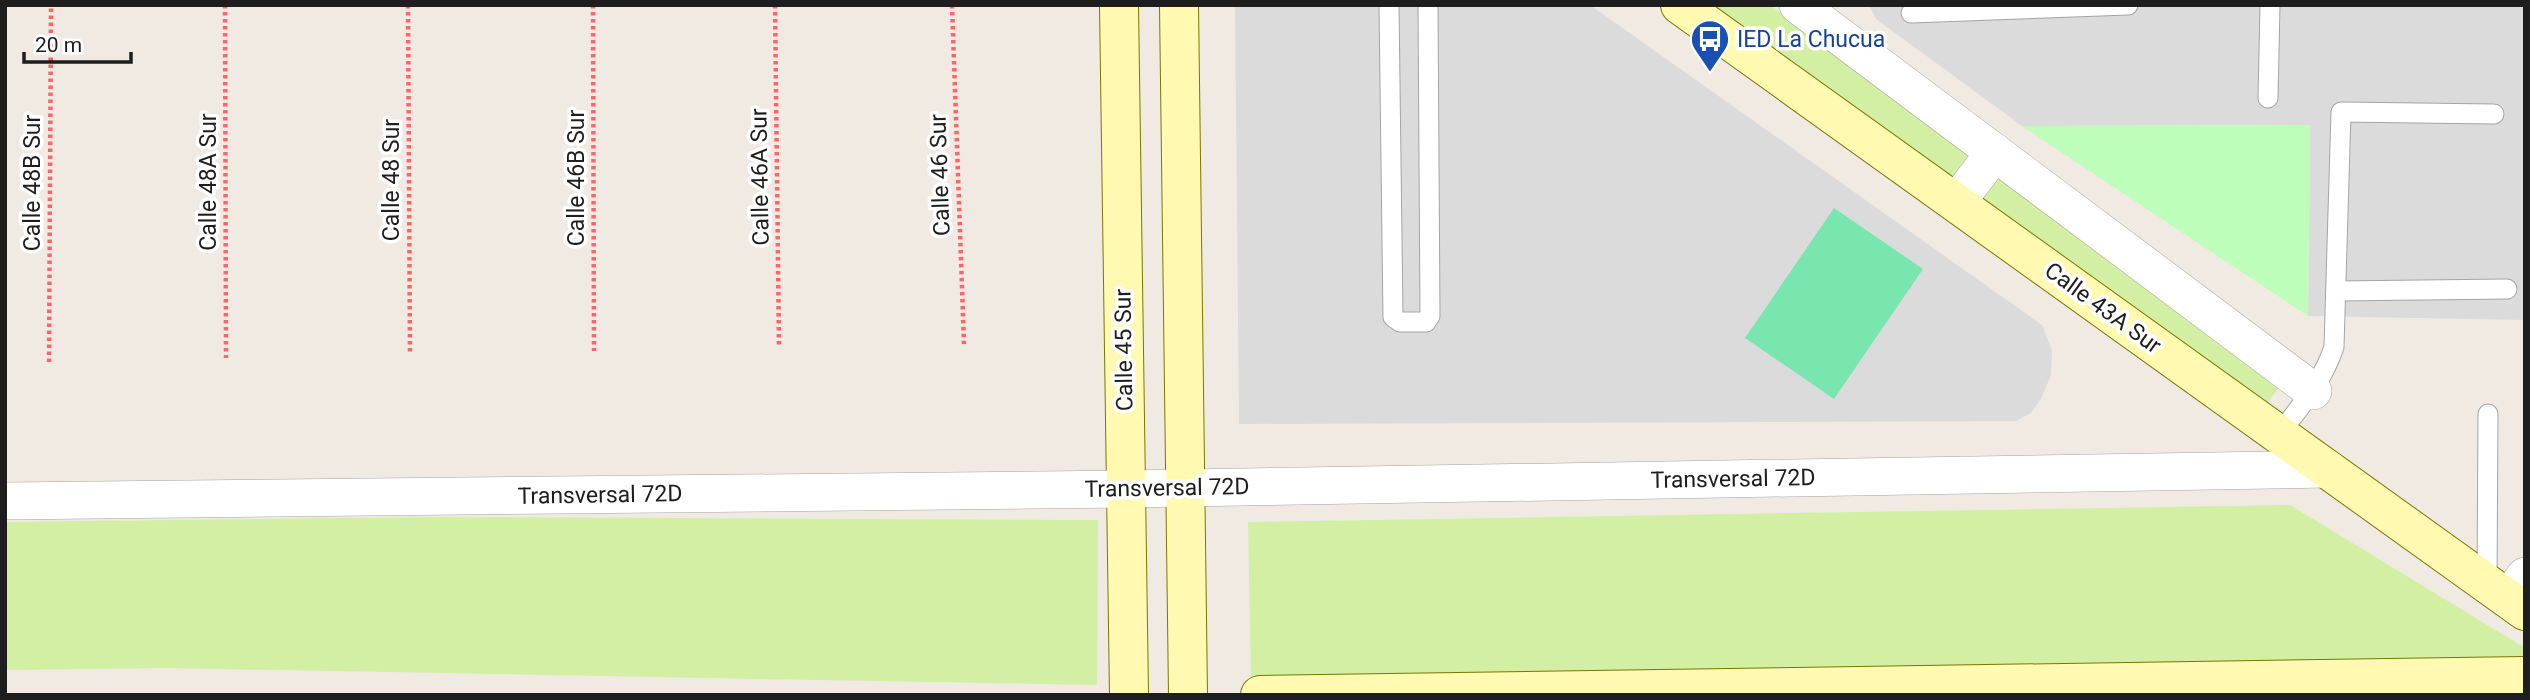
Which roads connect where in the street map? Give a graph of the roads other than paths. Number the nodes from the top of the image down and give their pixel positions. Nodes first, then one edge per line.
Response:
1 (1119, 5) edge
2 (1179, 5) edge
3 (1389, 5) edge
4 (1427, 5) edge
5 (1680, 5) edge
6 (1798, 5) edge
7 (2128, 5) edge
8 (2270, 5) edge
9 (1911, 13) dead end
10 (1829, 17) edge
11 (2268, 98) dead end
12 (2494, 114) dead end
13 (1995, 152) junction
14 (1956, 203) junction
15 (2507, 289) dead end
16 (2337, 290) junction
17 (2313, 391) junction
18 (2488, 414) dead end
19 (2279, 435) junction
20 (2328, 470) junction
21 (1185, 488) junction
22 (1126, 489) junction
23 (5, 501) edge
24 (2511, 592) edge
25 (2525, 676) edge
26 (1762, 691) edge
27 (1129, 695) edge
28 (1188, 695) edge
29 (1260, 695) edge

1 - 22 street, Calle 45 Sur
2 - 21 street
3 - 4 lane
5 - 14 street, Calle 43A Sur
6 - 10 street
7 - 9 lane
8 - 11 lane
10 - 13 street
12 - 16 lane
13 - 14 street
13 - 17 street
14 - 19 street, Calle 43A Sur
15 - 16 lane
16 - 17 lane
17 - 19 lane
18 - 24 lane
19 - 20 street, Calle 43A Sur
20 - 21 street, Transversal 72D
20 - 24 street, Calle 43A Sur
21 - 22 street, Transversal 72D
21 - 28 street
22 - 23 street, Transversal 72D
22 - 27 street, Calle 45 Sur
25 - 26 street
26 - 29 street

